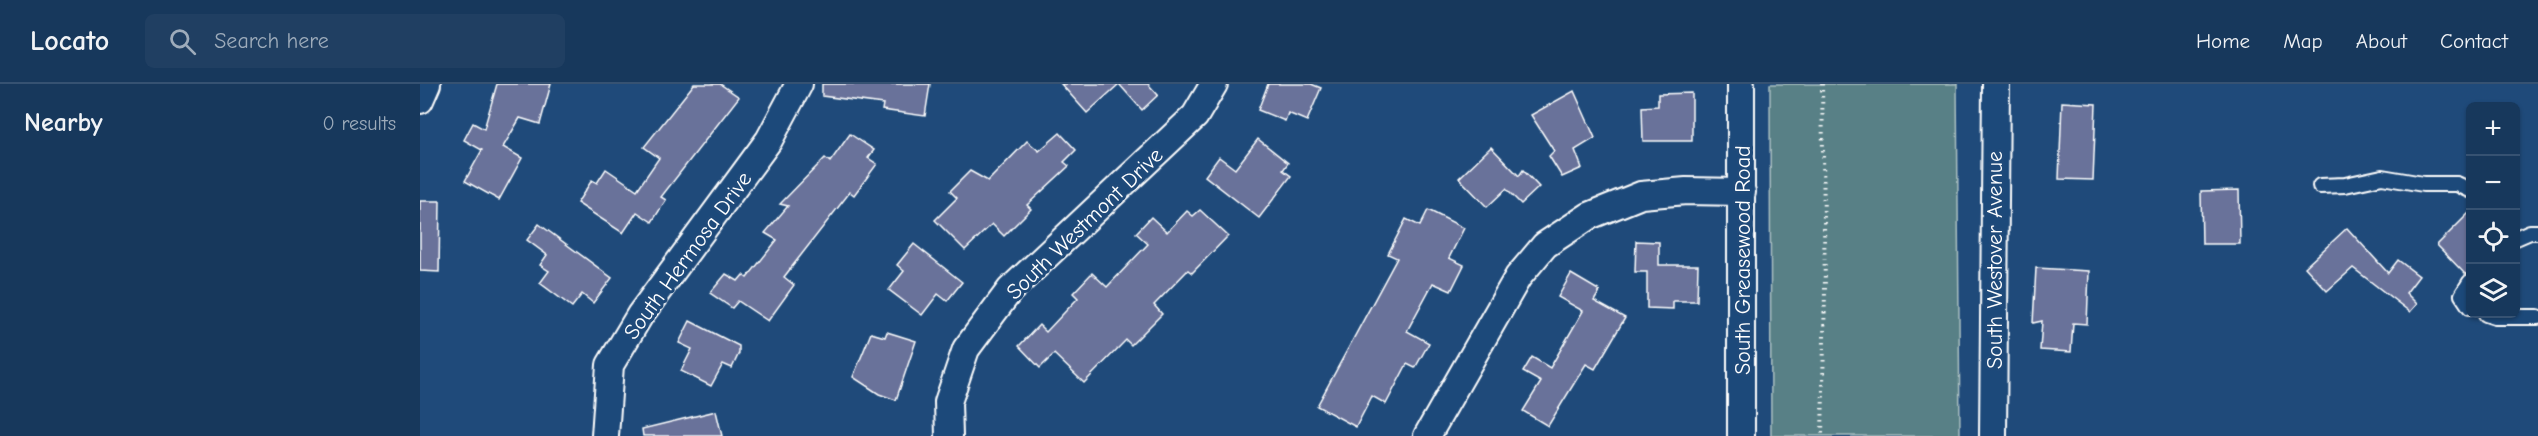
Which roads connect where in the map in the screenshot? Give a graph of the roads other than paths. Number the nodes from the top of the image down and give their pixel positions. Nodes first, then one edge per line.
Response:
1 (427, 84) edge
2 (799, 84) edge
3 (1214, 84) edge
4 (1741, 84) edge
5 (1996, 84) edge
6 (420, 100) edge
7 (2320, 186) dead end
8 (2466, 188) edge
9 (1742, 192) junction
10 (2538, 232) edge
11 (2520, 234) edge
12 (2520, 317) edge
13 (2538, 317) edge
14 (605, 436) edge
15 (948, 436) edge
16 (1427, 436) edge
17 (1741, 436) edge
18 (1993, 436) edge

1 - 6 street
2 - 14 street, South Hermosa Drive
3 - 15 street, South Westmont Drive
4 - 9 street, South Greasewood Road
5 - 18 street, South Westover Avenue
7 - 8 lane
9 - 16 street
9 - 17 street, South Greasewood Road
10 - 11 lane
12 - 13 lane

